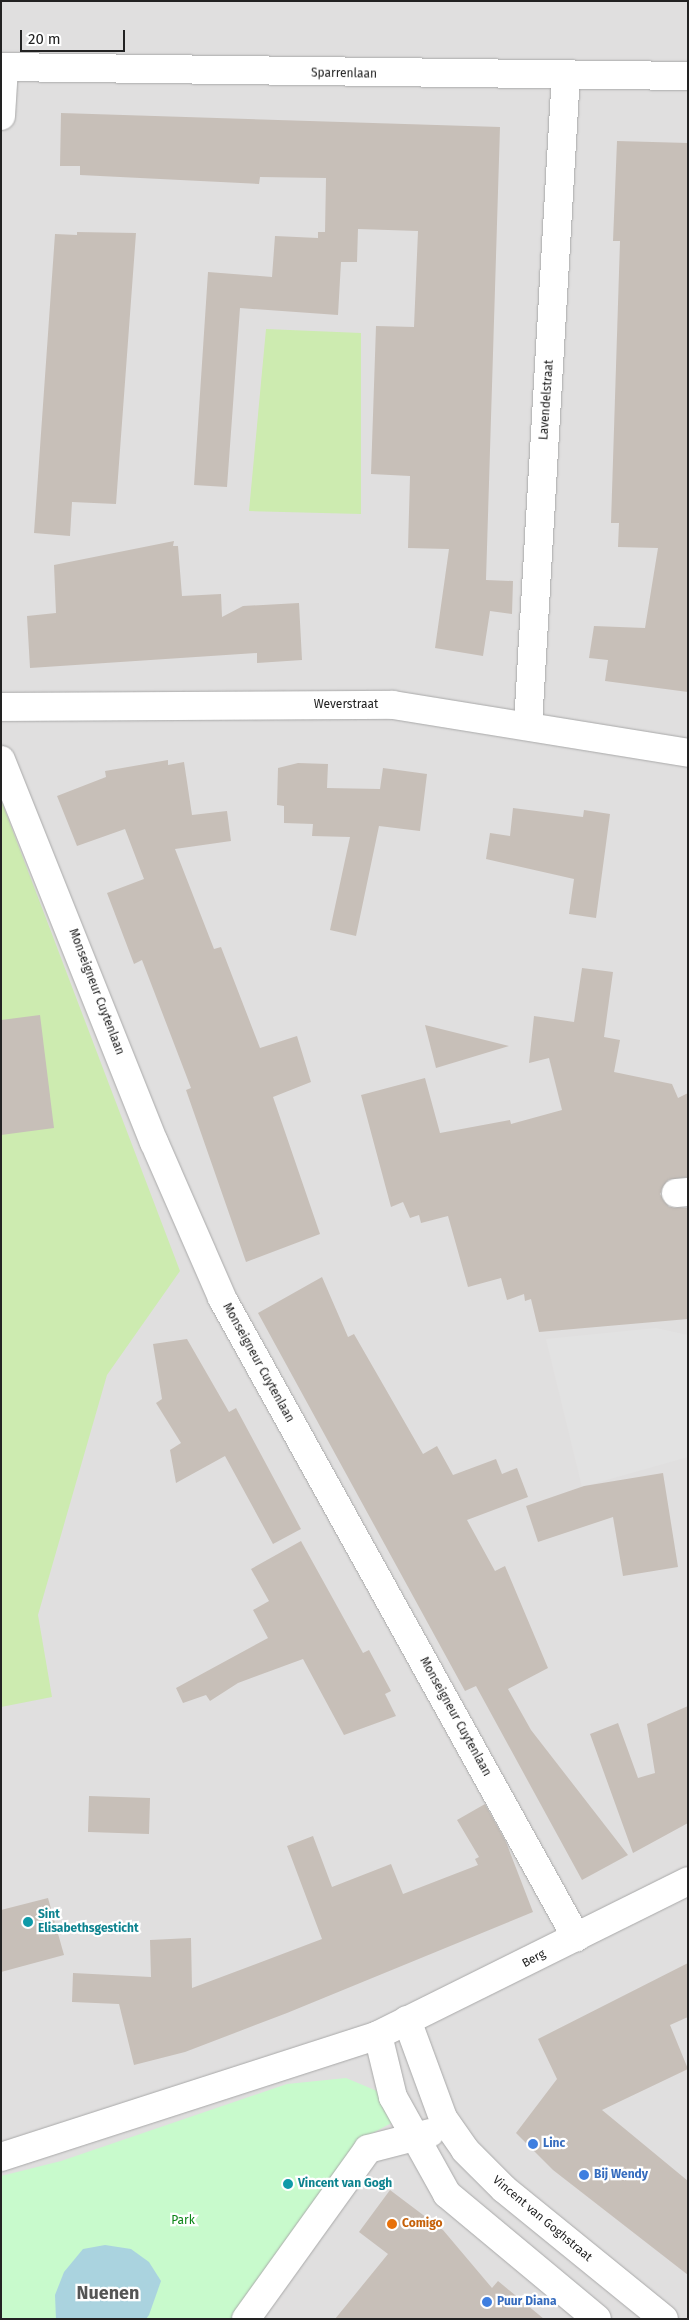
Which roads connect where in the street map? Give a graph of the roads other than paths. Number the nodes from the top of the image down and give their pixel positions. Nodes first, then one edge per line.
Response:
1 (3, 67) edge
2 (566, 74) junction
3 (688, 76) edge
4 (1, 116) edge
5 (1, 707) edge
6 (528, 725) junction
7 (688, 753) edge
8 (1, 760) edge
9 (688, 1880) edge
10 (576, 1937) junction
11 (407, 2020) junction
12 (378, 2035) junction
13 (451, 2129) junction
14 (412, 2136) junction
15 (1, 2157) edge
16 (246, 2319) edge
17 (597, 2319) edge
18 (664, 2319) edge

1 - 2 street, Sparrenlaan
1 - 4 street
2 - 3 street, Sparrenlaan
2 - 6 street, Lavendelstraat
5 - 6 street, Weverstraat
6 - 7 street, Weverstraat
8 - 10 street, Monseigneur Cuytenlaan
9 - 10 street, Berg
10 - 11 street, Berg
11 - 12 street, Berg
11 - 13 street, Vincent van Goghstraat
12 - 14 street
12 - 15 street
13 - 14 street
13 - 18 street, Vincent van Goghstraat
14 - 16 street
14 - 17 street

